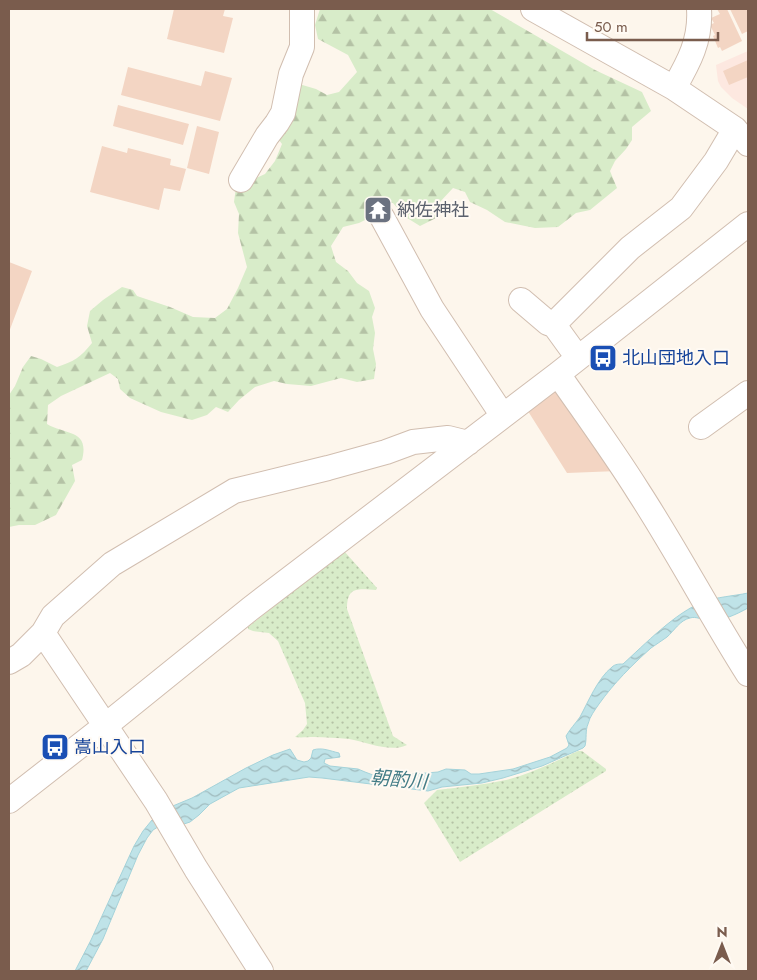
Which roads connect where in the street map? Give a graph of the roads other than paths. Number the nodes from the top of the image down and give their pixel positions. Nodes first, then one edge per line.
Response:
1 (302, 9) edge
2 (533, 9) edge
3 (701, 10) edge
4 (674, 88) junction
5 (742, 136) edge
6 (241, 180) dead end
7 (382, 217) dead end
8 (748, 224) edge
9 (521, 300) dead end
10 (556, 326) junction
11 (578, 358) junction
12 (558, 374) junction
13 (748, 393) edge
14 (503, 416) junction
15 (701, 427) dead end
16 (468, 443) junction
17 (43, 633) junction
18 (9, 662) edge
19 (748, 674) edge
20 (105, 726) junction
21 (9, 800) edge
22 (262, 971) edge

1 - 6 street
2 - 4 street
3 - 4 street
4 - 5 street
5 - 10 street
7 - 14 street
8 - 11 street
9 - 10 street
10 - 11 street
11 - 12 street
12 - 14 street
12 - 19 street
13 - 15 street
14 - 16 street
16 - 17 street
16 - 20 street
17 - 18 street
17 - 20 street
20 - 21 street
20 - 22 street

